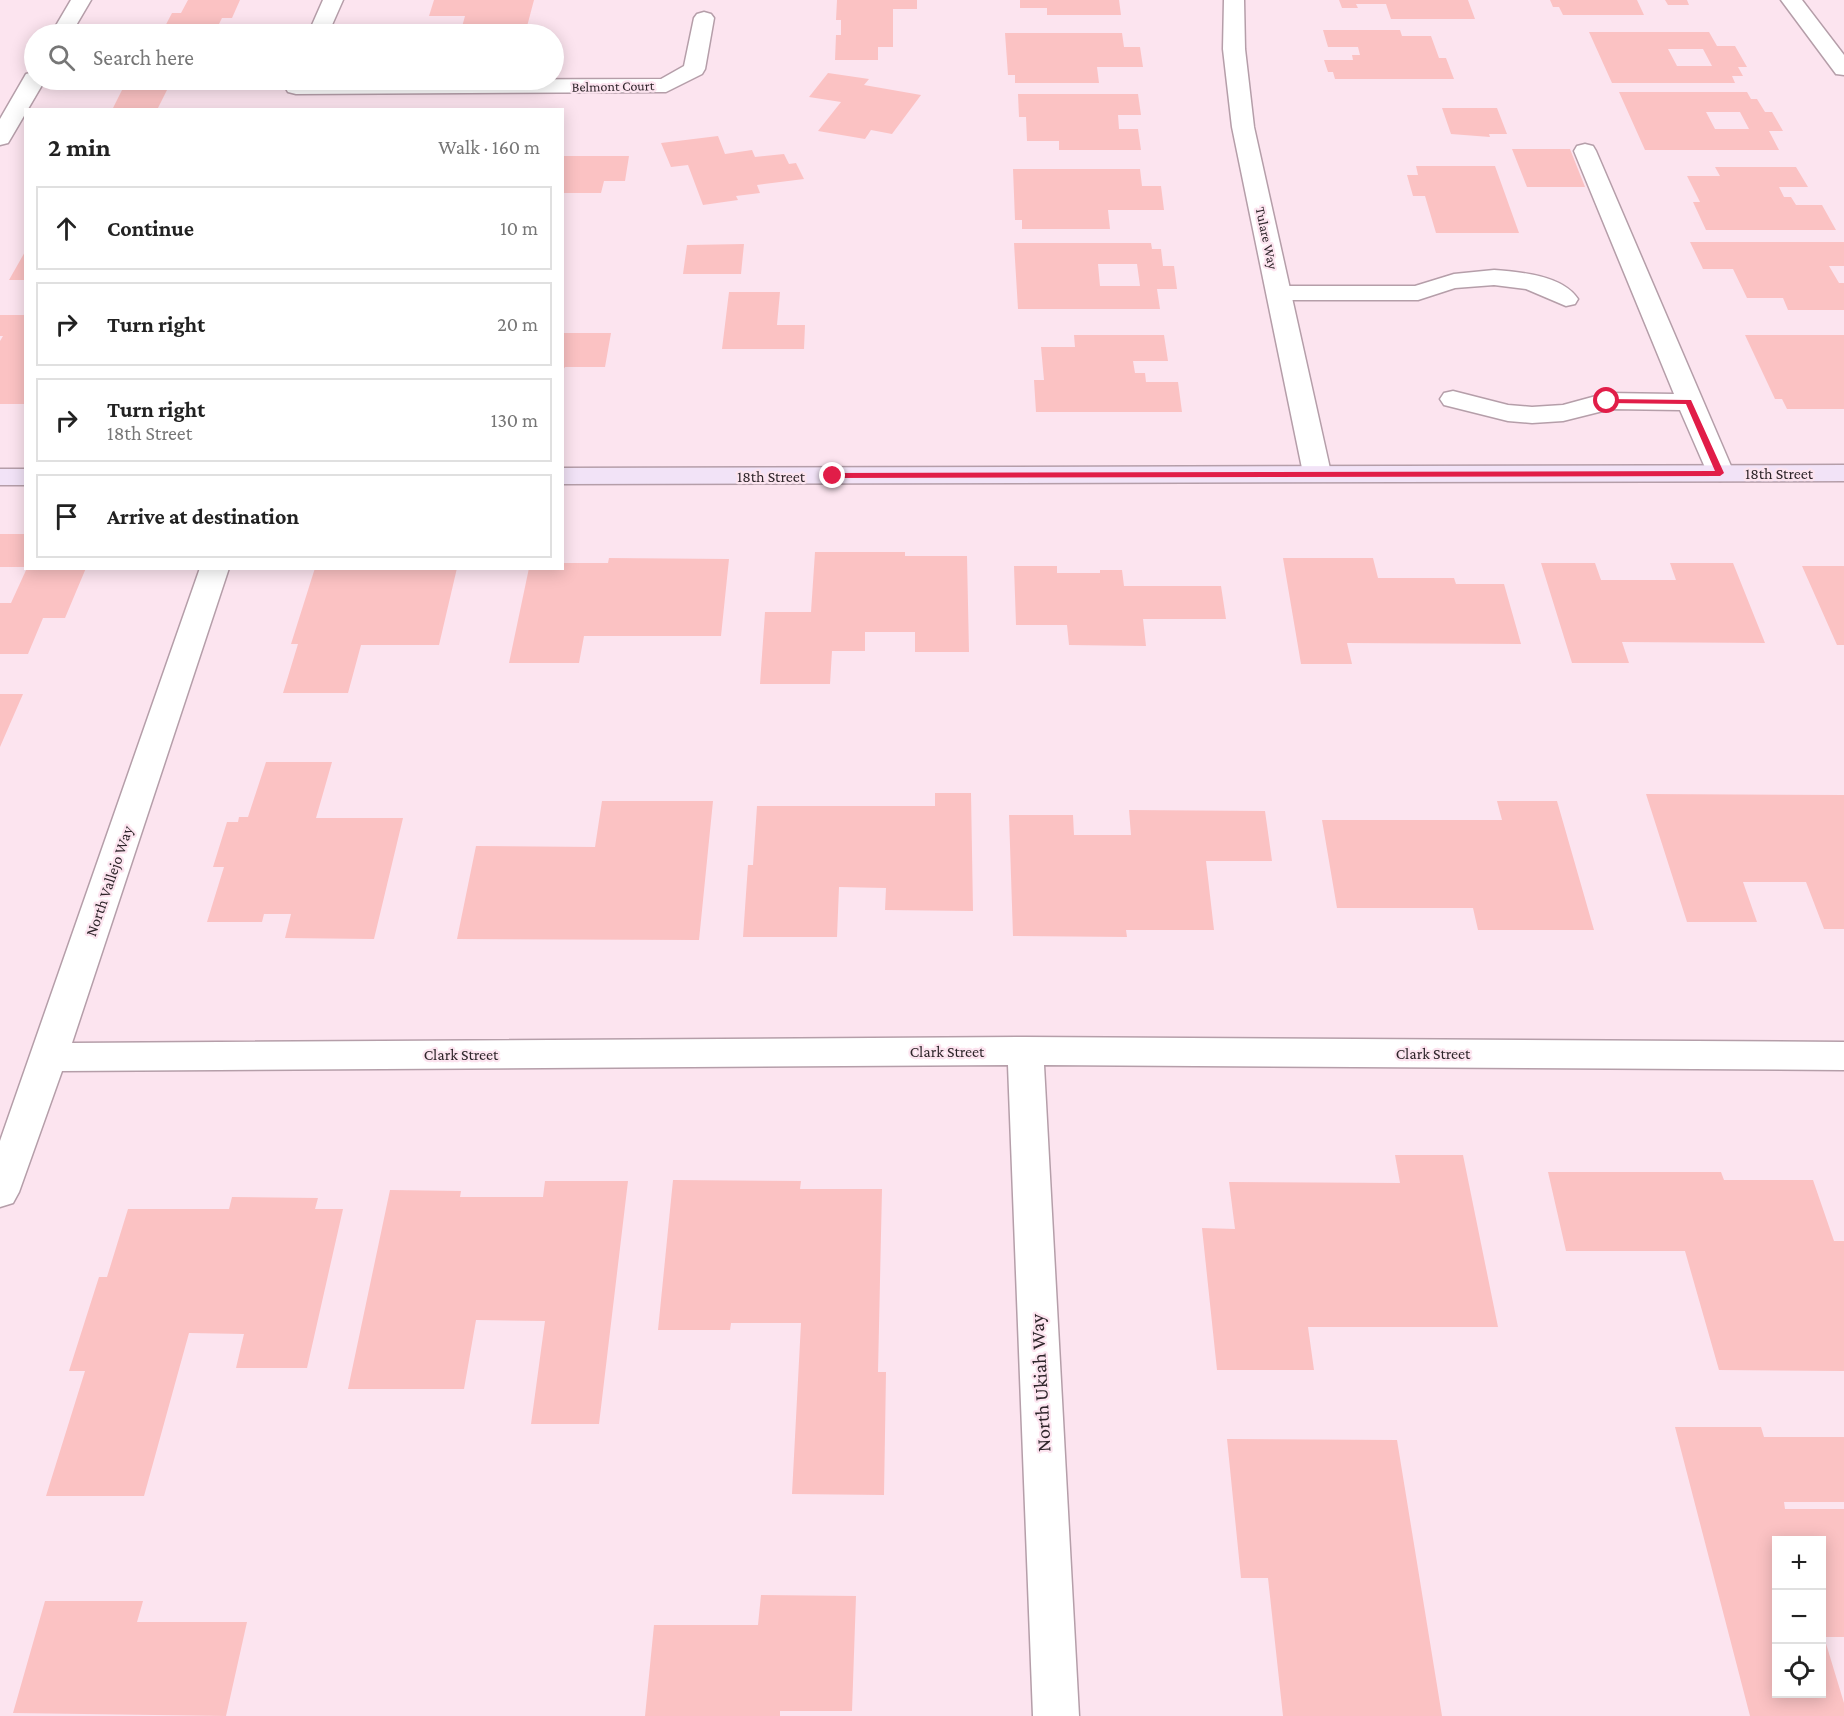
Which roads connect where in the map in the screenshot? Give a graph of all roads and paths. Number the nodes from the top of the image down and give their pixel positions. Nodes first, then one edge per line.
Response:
1 (81, 0) edge
2 (333, 0) edge
3 (1234, 0) edge
4 (1791, 0) edge
5 (704, 18) dead end
6 (67, 24) edge
7 (322, 24) edge
8 (1844, 69) edge
9 (564, 87) edge
10 (28, 90) edge
11 (295, 90) edge
12 (288, 108) edge
13 (0, 138) edge
14 (1585, 151) dead end
15 (1279, 293) junction
16 (1566, 299) dead end
17 (1453, 399) dead end
18 (1689, 402) junction
19 (1317, 473) junction
20 (1720, 473) junction
21 (1844, 473) edge
22 (564, 476) edge
23 (0, 477) edge
24 (24, 477) edge
25 (214, 570) edge
26 (1025, 1051) junction
27 (1844, 1056) edge
28 (49, 1057) junction
29 (0, 1192) edge
30 (1056, 1716) edge

1 - 6 street
2 - 7 street
3 - 15 street, Tulare Way
4 - 8 street
5 - 9 street, Belmont Court
10 - 13 street
11 - 12 street
14 - 18 street
15 - 16 street
15 - 19 street, Tulare Way
17 - 18 street
18 - 20 street
19 - 20 main road, 18th Street
19 - 22 main road, 18th Street
20 - 21 main road, 18th Street
23 - 24 main road
25 - 28 street, North Vallejo Way
26 - 27 street, Clark Street
26 - 28 street, Clark Street
26 - 30 street, North Ukiah Way
28 - 29 street, North Vallejo Way

